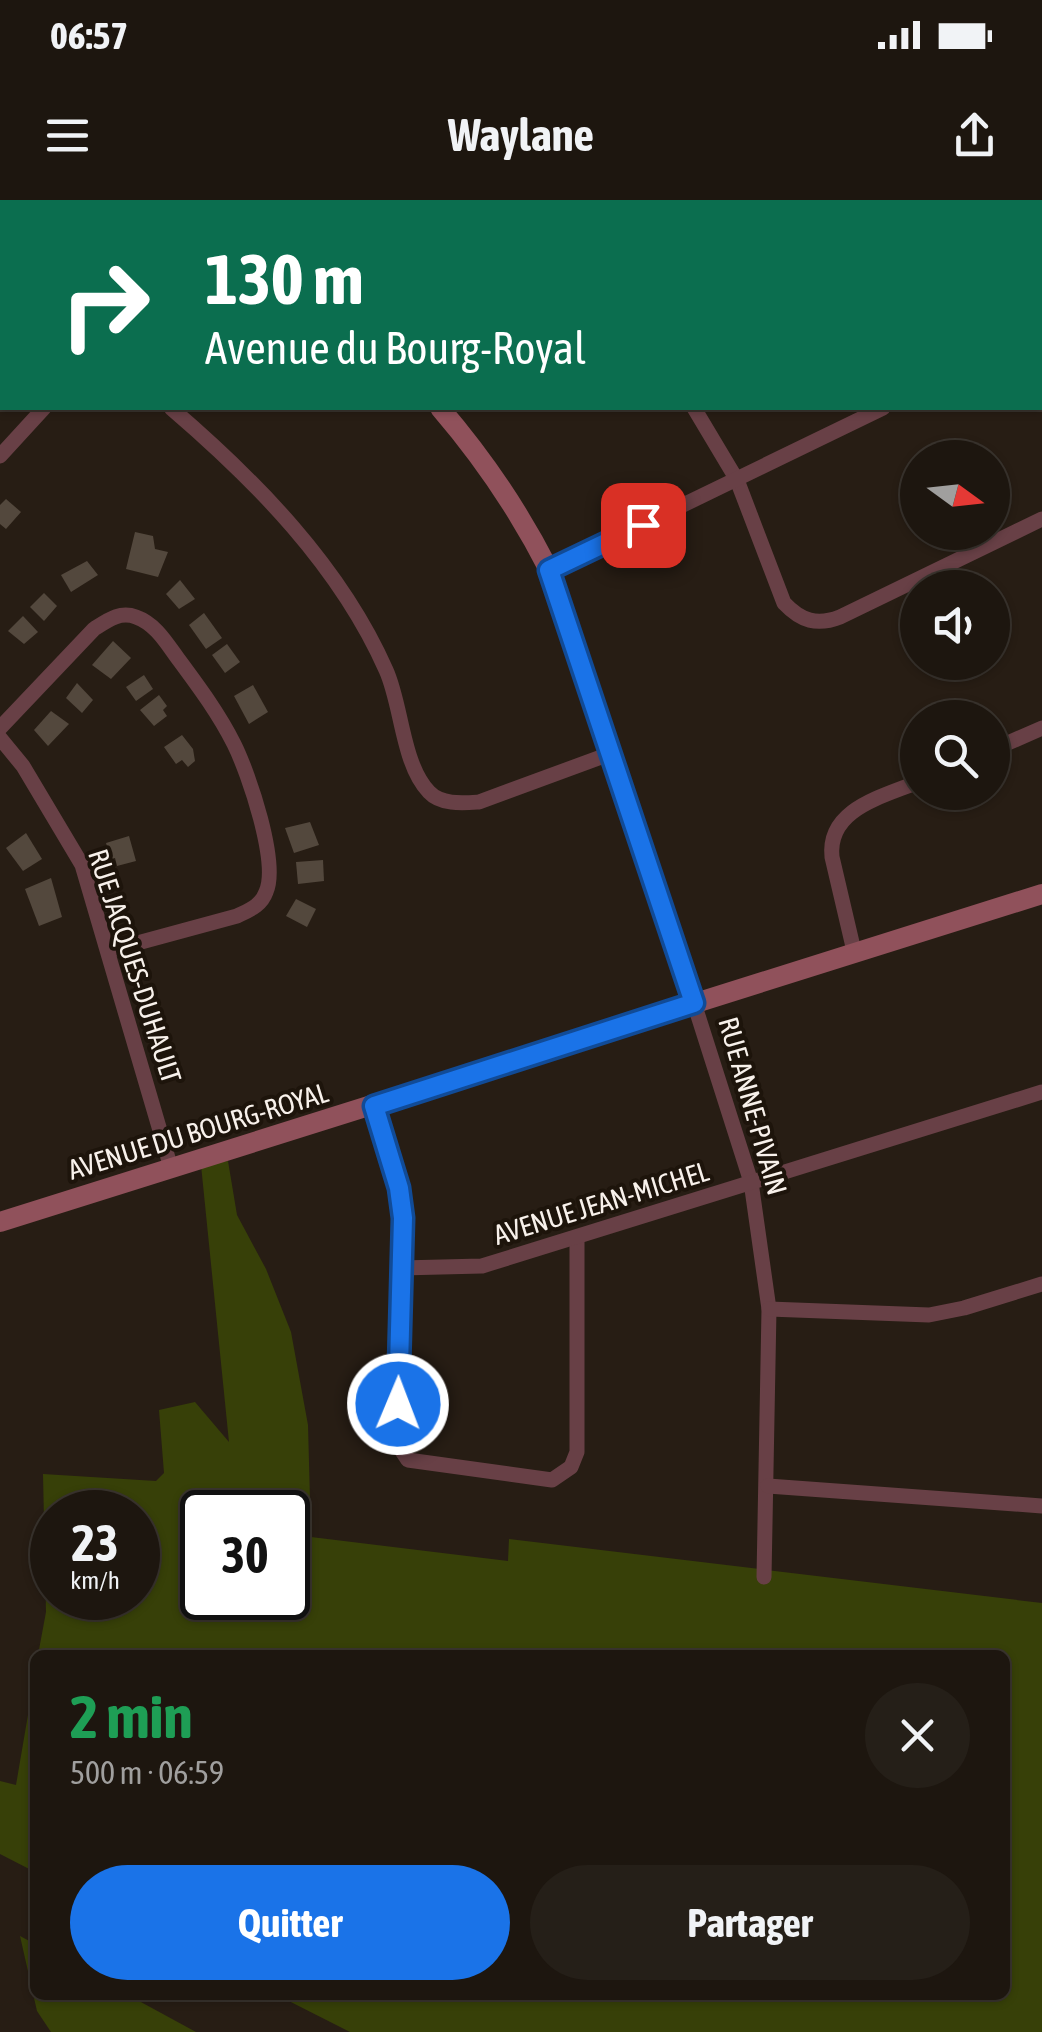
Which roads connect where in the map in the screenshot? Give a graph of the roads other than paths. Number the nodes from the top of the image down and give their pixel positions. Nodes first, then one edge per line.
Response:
1 (42, 410) edge
2 (173, 410) edge
3 (442, 410) edge
4 (695, 410) edge
5 (879, 410) edge
6 (0, 456) edge
7 (736, 480) junction
8 (1042, 519) edge
9 (549, 570) junction
10 (0, 728) edge
11 (1042, 728) edge
12 (0, 738) edge
13 (1010, 742) edge
14 (612, 754) junction
15 (900, 790) edge
16 (1042, 894) edge
17 (108, 951) junction
18 (854, 951) junction
19 (694, 1003) junction
20 (1042, 1092) edge
21 (374, 1106) junction
22 (171, 1168) junction
23 (751, 1182) junction
24 (0, 1222) edge
25 (577, 1237) junction
26 (402, 1268) junction
27 (1042, 1284) edge
28 (769, 1310) junction
29 (768, 1486) junction
30 (1042, 1506) edge
31 (764, 1577) dead end

1 - 6 street
2 - 14 street
3 - 9 street, RUE ANNE-PIVAIN
4 - 7 street
5 - 7 street
7 - 8 street
7 - 9 street
9 - 14 street, RUE ANNE-PIVAIN
10 - 17 street
11 - 13 street
12 - 17 street, RUE JACQUES-DUHAULT
14 - 19 street, RUE ANNE-PIVAIN
15 - 18 street
16 - 18 street, AVENUE DU BOURG-ROYAL
17 - 22 street, RUE JACQUES-DUHAULT
18 - 19 street, AVENUE DU BOURG-ROYAL
19 - 21 street, AVENUE DU BOURG-ROYAL
19 - 23 street, RUE ANNE-PIVAIN
20 - 23 street, AVENUE JEAN-MICHEL
21 - 22 street, AVENUE DU BOURG-ROYAL
21 - 26 street
22 - 24 street, AVENUE DU BOURG-ROYAL
23 - 25 street, AVENUE JEAN-MICHEL
23 - 28 street, RUE ANNE-PIVAIN
25 - 26 street, AVENUE JEAN-MICHEL
25 - 26 street
27 - 28 street
28 - 29 street, RUE ANNE-PIVAIN
29 - 30 street
29 - 31 street, RUE ANNE-PIVAIN

